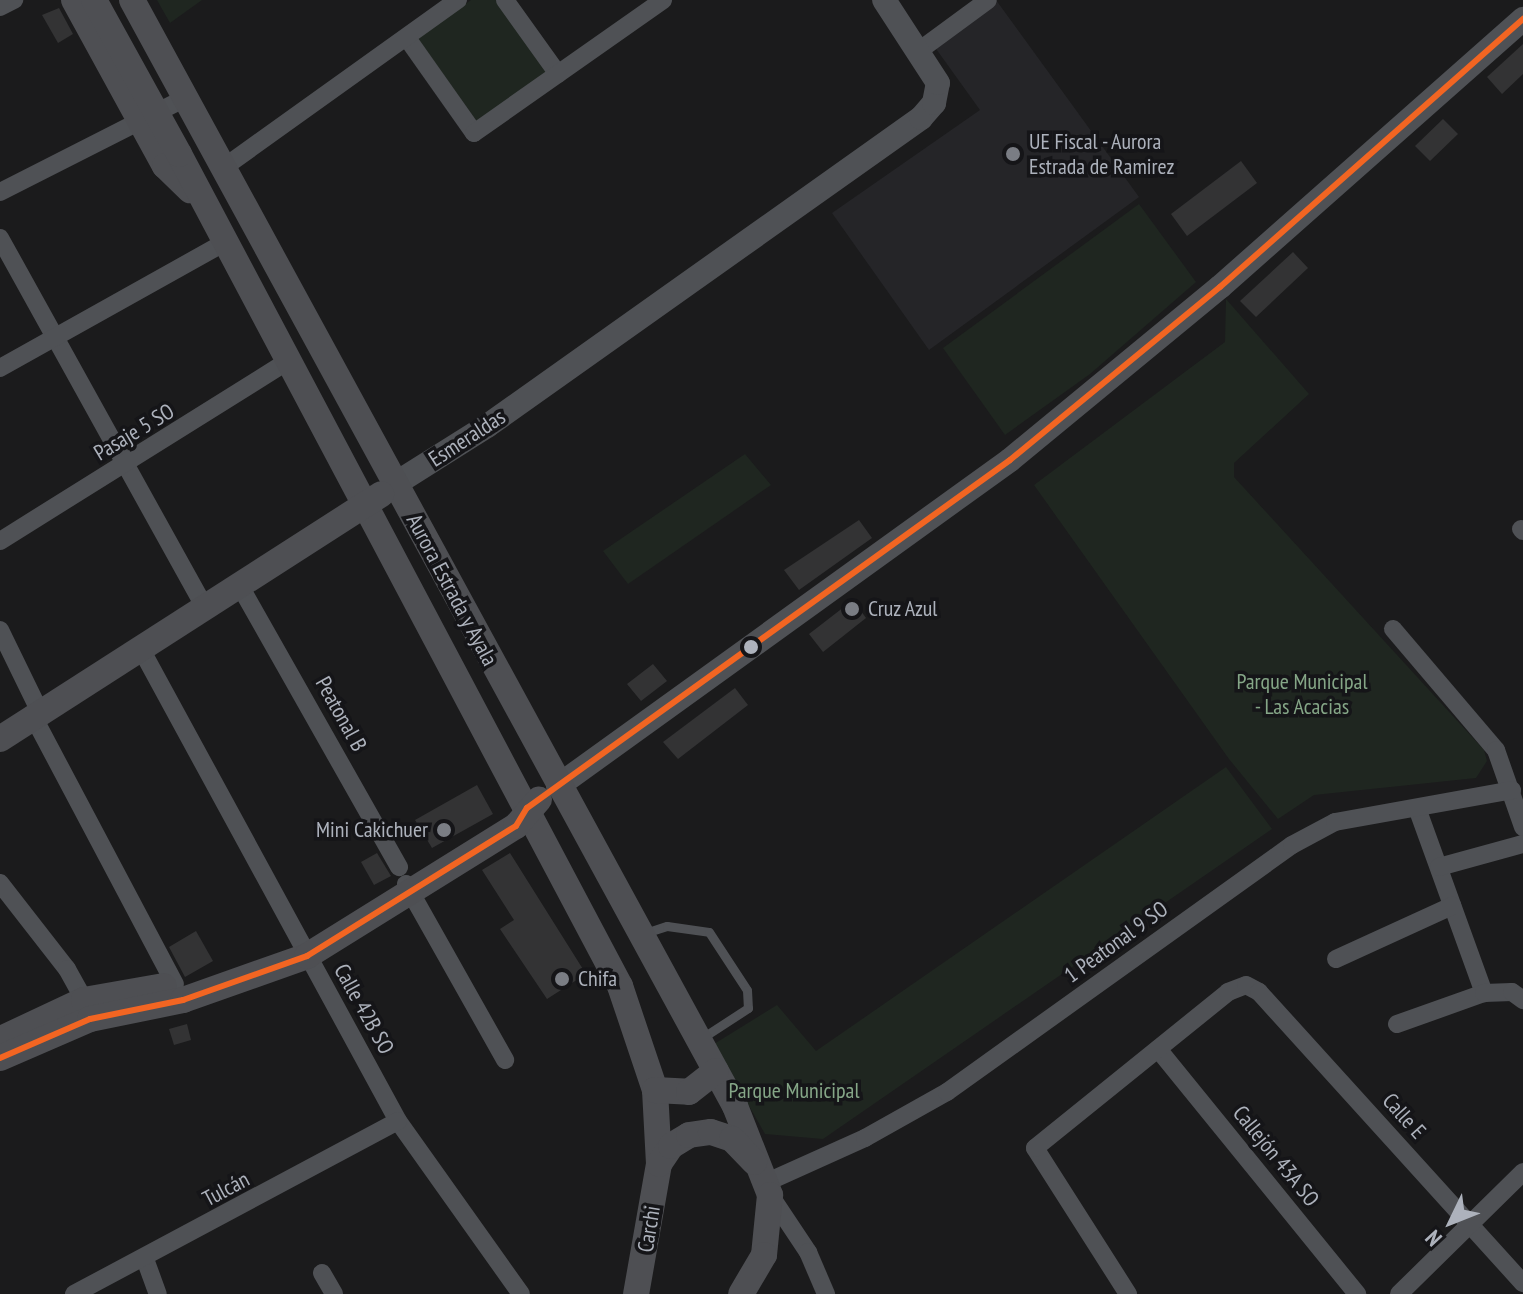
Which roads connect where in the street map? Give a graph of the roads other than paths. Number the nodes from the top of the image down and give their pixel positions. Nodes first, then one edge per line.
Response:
1 (14, 0) edge
2 (132, 0) edge
3 (458, 0) edge
4 (505, 0) edge
5 (663, 0) edge
6 (884, 0) edge
7 (988, 0) edge
8 (82, 4) edge
9 (0, 7) edge
10 (1523, 19) edge
11 (407, 38) junction
12 (920, 50) junction
13 (558, 74) junction
14 (185, 98) junction
15 (140, 121) junction
16 (223, 168) junction
17 (0, 192) edge
18 (209, 208) junction
19 (0, 238) edge
20 (227, 241) junction
21 (56, 338) junction
22 (291, 359) junction
23 (0, 368) edge
24 (128, 464) junction
25 (395, 484) junction
26 (366, 504) junction
27 (0, 541) edge
28 (240, 586) junction
29 (205, 608) junction
30 (1393, 629) dead end
31 (0, 630) edge
32 (141, 649) junction
33 (37, 716) junction
34 (0, 739) edge
35 (558, 786) junction
36 (1512, 790) junction
37 (527, 808) junction
38 (1417, 808) junction
39 (1523, 827) edge
40 (1523, 844) edge
41 (1439, 867) junction
42 (405, 880) junction
43 (0, 883) edge
44 (1452, 906) junction
45 (642, 934) junction
46 (303, 949) junction
47 (1336, 959) dead end
48 (175, 984) junction
49 (1484, 993) junction
50 (84, 1000) junction
51 (1523, 1000) edge
52 (1397, 1024) dead end
53 (0, 1040) edge
54 (700, 1040) junction
55 (1158, 1049) junction
56 (0, 1058) edge
57 (505, 1060) dead end
58 (716, 1071) junction
59 (655, 1090) junction
60 (398, 1121) junction
61 (659, 1164) junction
62 (1523, 1172) edge
63 (765, 1183) junction
64 (1468, 1222) junction
65 (145, 1259) junction
66 (322, 1273) dead end
67 (1523, 1283) edge
68 (74, 1294) edge
69 (158, 1294) edge
70 (334, 1294) edge
71 (521, 1294) edge
72 (636, 1294) edge
73 (741, 1294) edge
74 (826, 1294) edge
75 (1128, 1294) edge
76 (1357, 1294) edge
77 (1399, 1294) edge

1 - 9 street
2 - 14 main road, Aurora Estrada y Ayala
3 - 11 street
4 - 13 street
5 - 13 street
6 - 12 street
7 - 12 street
8 - 15 main road
8 - 18 main road, Aurora Estrada y Ayala, bridge
10 - 35 street
11 - 13 street
11 - 16 street
12 - 25 street, Esmeraldas
14 - 15 street
14 - 16 main road, Aurora Estrada y Ayala
15 - 17 street
15 - 18 main road
16 - 25 main road, Aurora Estrada y Ayala
18 - 20 main road, Aurora Estrada y Ayala
19 - 21 street
20 - 21 street
20 - 22 main road, Aurora Estrada y Ayala
21 - 23 street
21 - 24 street
22 - 24 street, Pasaje 5 SO
22 - 26 main road, Aurora Estrada y Ayala
24 - 27 street, Pasaje 5 SO
24 - 29 street
25 - 26 main road, Esmeraldas
25 - 35 main road, Aurora Estrada y Ayala
26 - 28 main road, Esmeraldas
26 - 37 main road, Aurora Estrada y Ayala
28 - 29 main road, Esmeraldas
28 - 42 street, Peatonal B
29 - 32 main road, Esmeraldas
30 - 36 street
31 - 33 street
32 - 33 main road, Esmeraldas
32 - 46 street, Calle 42B SO
33 - 34 main road, Esmeraldas
33 - 48 street
35 - 37 main road
35 - 45 main road, Aurora Estrada y Ayala
36 - 38 street, 1 Peatonal 9 SO
36 - 39 street
37 - 42 main road
37 - 59 main road, Aurora Estrada y Ayala
38 - 41 street
38 - 63 street, 1 Peatonal 9 SO
40 - 41 street
41 - 44 street
42 - 46 main road
42 - 57 street, Peatonal B
43 - 50 street
44 - 47 street
44 - 49 street
45 - 54 main road, Aurora Estrada y Ayala
45 - 54 lane
46 - 48 main road
46 - 56 main road
46 - 60 street, Calle 42B SO
48 - 50 main road
49 - 51 street
49 - 52 street
50 - 53 main road
54 - 58 main road, Aurora Estrada y Ayala
55 - 64 street, Calle E
55 - 75 street
55 - 76 street, Callejón 43A SO
58 - 59 main road
58 - 63 main road, Aurora Estrada y Ayala
59 - 61 main road, Aurora Estrada y Ayala
60 - 65 street, Tulcán
60 - 71 street, Calle 42B SO
61 - 63 main road
61 - 72 main road, Carchi
62 - 64 street
63 - 73 main road
63 - 74 street
64 - 67 street, Calle E
64 - 77 street
65 - 68 street, Tulcán
65 - 69 street
66 - 70 street

